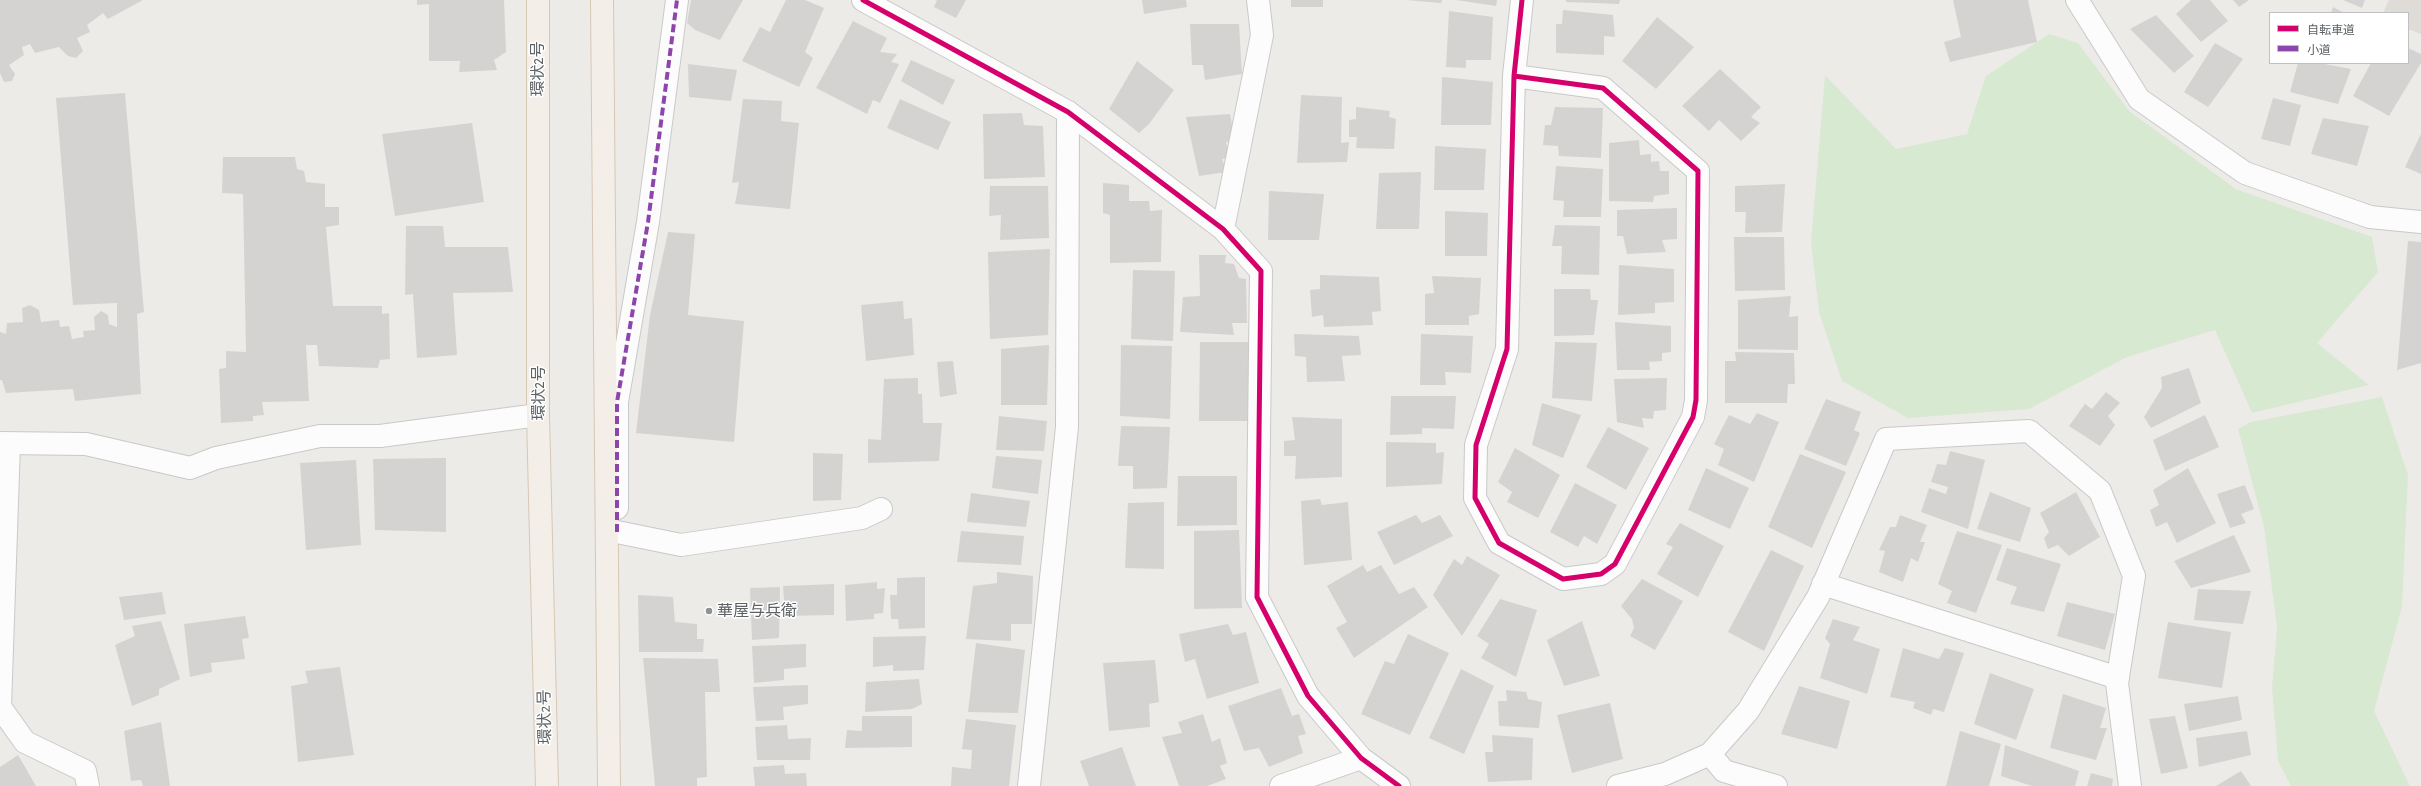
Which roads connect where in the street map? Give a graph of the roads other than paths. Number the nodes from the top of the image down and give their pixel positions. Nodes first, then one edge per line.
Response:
1 (538, 0) edge
2 (602, 0) edge
3 (677, 0) edge
4 (863, 0) edge
5 (1258, 0) edge
6 (1522, 0) edge
7 (2077, 0) edge
8 (1514, 76) junction
9 (1068, 112) junction
10 (2421, 222) edge
11 (1223, 229) junction
12 (538, 415) junction
13 (5, 444) edge
14 (881, 509) dead end
15 (612, 531) junction
16 (1823, 584) junction
17 (2, 596) edge
18 (2118, 678) junction
19 (0, 707) edge
20 (1710, 754) junction
21 (1361, 758) junction
22 (1724, 778) edge
23 (88, 786) edge
24 (547, 786) edge
25 (609, 786) edge
26 (1029, 786) edge
27 (1281, 786) edge
28 (1399, 786) edge
29 (1618, 786) edge
30 (1776, 786) edge
31 (2130, 786) edge

1 - 12 main road, 環状2号
2 - 15 main road
3 - 15 street
4 - 9 street
5 - 11 street
6 - 8 street
7 - 10 street
8 - 8 street
9 - 11 street
9 - 26 street
11 - 21 street
12 - 13 street
12 - 24 main road, 環状2号
13 - 17 street
14 - 15 street
15 - 25 main road
16 - 18 street
16 - 18 street
16 - 20 street
17 - 19 street
18 - 31 street
19 - 23 street
20 - 22 street
20 - 29 street
21 - 27 street
21 - 28 street
22 - 30 street

